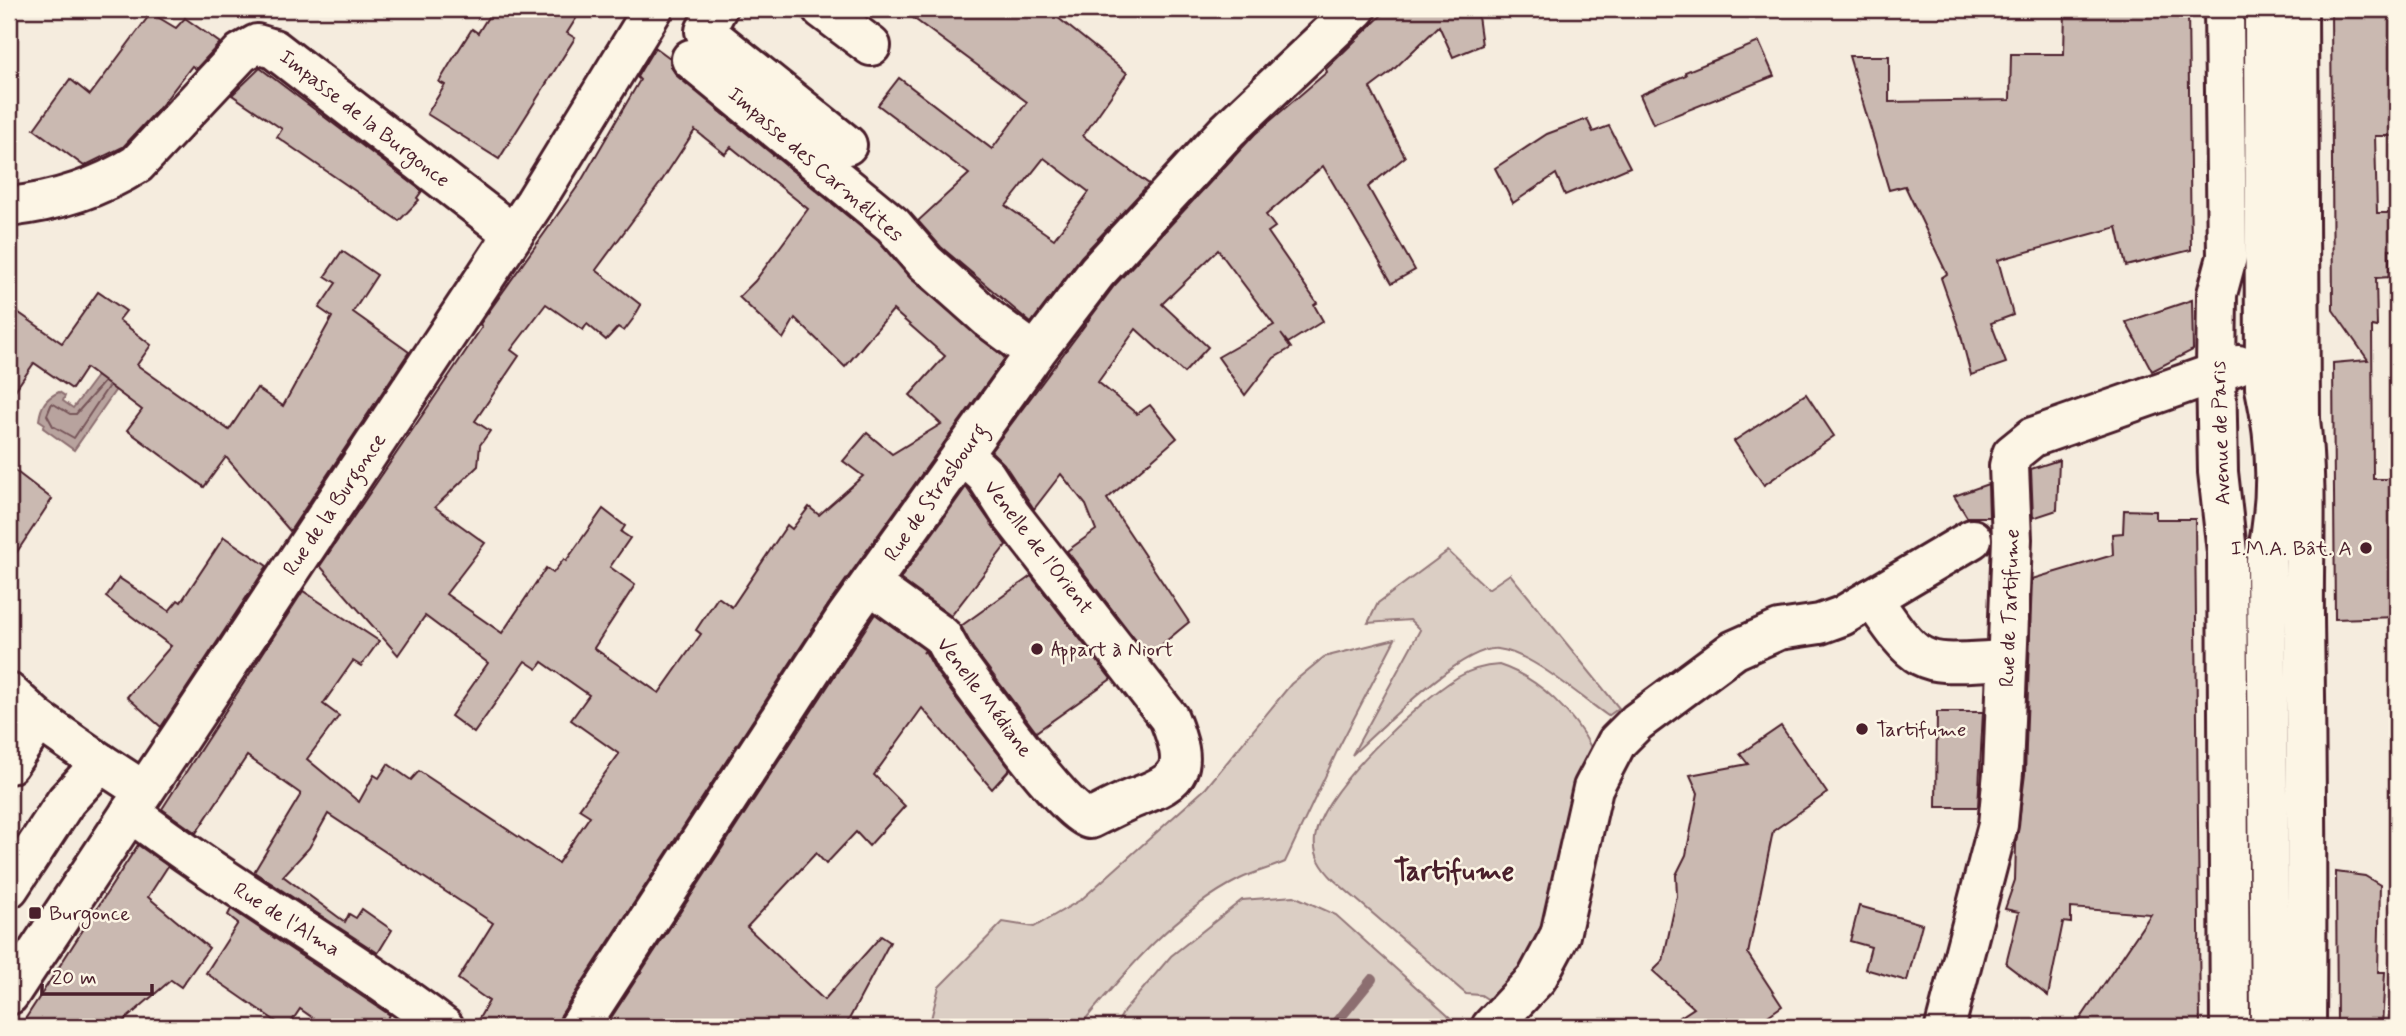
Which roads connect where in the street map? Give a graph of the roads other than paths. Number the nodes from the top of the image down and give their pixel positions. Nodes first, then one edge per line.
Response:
1 (653, 9) edge
2 (717, 9) edge
3 (822, 9) edge
4 (1356, 9) edge
5 (2224, 9) edge
6 (2264, 9) edge
7 (2298, 9) edge
8 (871, 46) dead end
9 (691, 59) dead end
10 (847, 145) dead end
11 (9, 207) edge
12 (513, 234) junction
13 (1035, 353) junction
14 (2216, 370) junction
15 (2265, 376) junction
16 (962, 454) junction
17 (1972, 539) dead end
18 (870, 584) junction
19 (1872, 598) junction
20 (2007, 660) junction
21 (9, 693) edge
22 (39, 720) junction
23 (101, 763) junction
24 (9, 764) edge
25 (137, 802) junction
26 (1090, 819) joint
27 (9, 888) edge
28 (9, 995) edge
29 (444, 1027) edge
30 (579, 1027) edge
31 (1491, 1027) edge
32 (1945, 1027) edge
33 (2230, 1027) edge
34 (2270, 1027) edge
35 (2306, 1027) edge

1 - 12 street, Rue de la Burgonce
2 - 10 street
3 - 8 street
4 - 13 street, Rue de Strasbourg
5 - 14 street, Avenue de Paris
6 - 15 street
7 - 35 street
9 - 13 street, Impasse des Carmélites
11 - 12 street, Impasse de la Burgonce
12 - 25 street, Rue de la Burgonce
13 - 16 street, Rue de Strasbourg
14 - 15 street, Rue de Tartifume
14 - 20 street, Rue de Tartifume
14 - 33 street, Avenue de Paris
15 - 34 street
16 - 18 street, Rue de Strasbourg
16 - 26 street, Venelle de l'Orient
17 - 19 street
18 - 26 street, Venelle Médiane
18 - 30 street, Rue de Strasbourg
19 - 20 street
19 - 31 street
20 - 32 street, Rue de Tartifume
21 - 22 street, Rue de l'Alma
22 - 23 street, Rue de l'Alma
22 - 24 street
23 - 25 street, Rue de l'Alma
23 - 27 street
25 - 28 street, Rue de la Burgonce
25 - 29 street, Rue de l'Alma

